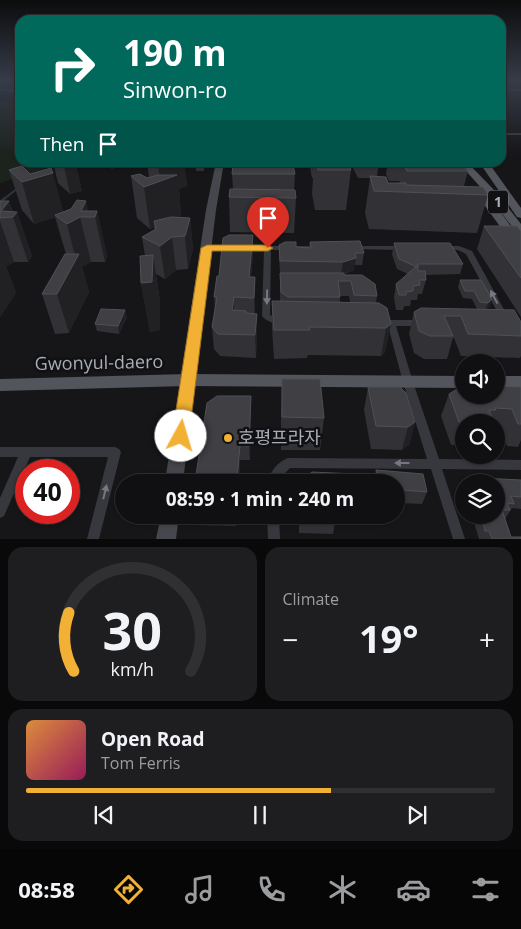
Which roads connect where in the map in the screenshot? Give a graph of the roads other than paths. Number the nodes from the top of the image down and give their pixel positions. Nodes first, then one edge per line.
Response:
1 (506, 134) edge
2 (521, 134) edge
3 (219, 167) edge
4 (467, 167) edge
5 (487, 167) edge
6 (473, 174) junction
7 (496, 181) junction
8 (521, 203) edge
9 (521, 215) edge
10 (521, 231) edge
11 (207, 248) junction
12 (268, 248) junction
13 (328, 248) edge
14 (347, 248) edge
15 (413, 248) edge
16 (431, 248) edge
17 (521, 248) edge
18 (287, 322) edge
19 (496, 322) edge
20 (372, 323) edge
21 (391, 323) junction
22 (430, 323) edge
23 (187, 380) junction
24 (408, 382) junction
25 (455, 382) edge
26 (505, 382) edge
27 (521, 382) edge
28 (0, 385) edge
29 (0, 452) edge
30 (26, 452) junction
31 (435, 464) junction
32 (521, 465) edge
33 (175, 474) edge
34 (276, 474) edge
35 (0, 512) edge
36 (168, 524) edge
37 (273, 524) edge
38 (93, 539) edge
39 (166, 539) edge
40 (274, 539) edge
41 (459, 539) edge

1 - 2 street
3 - 11 street
4 - 6 main road, 1
5 - 7 main road, 1
6 - 10 main road, 1
6 - 17 main road
7 - 8 main road
7 - 9 main road, 1
11 - 12 street
11 - 23 street
12 - 13 street
12 -> 18 street
14 - 15 street
19 -> 16 street
20 - 21 street
21 - 22 street
21 - 24 street
23 - 24 main road, Gwonyul-daero
23 - 28 main road, Gwonyul-daero
23 - 33 street
24 - 25 main road, Gwonyul-daero
24 - 31 street
26 - 27 main road
29 - 30 street
30 - 35 street
38 -> 30 street
31 - 32 street
31 -> 34 street
31 - 41 street
36 - 39 street
37 - 40 street

